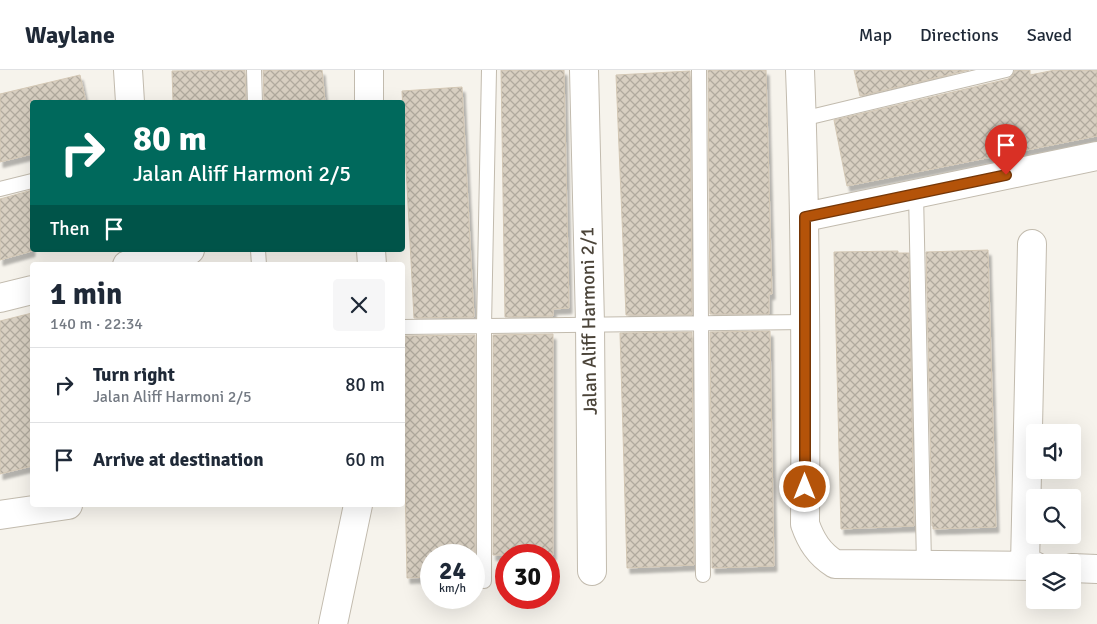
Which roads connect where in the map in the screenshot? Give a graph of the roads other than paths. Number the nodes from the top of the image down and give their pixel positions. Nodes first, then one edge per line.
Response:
1 (128, 70) edge
2 (254, 70) edge
3 (369, 70) edge
4 (489, 70) edge
5 (584, 70) edge
6 (699, 70) edge
7 (800, 70) edge
8 (1006, 70) edge
9 (130, 100) edge
10 (255, 100) edge
11 (369, 100) edge
12 (802, 119) junction
13 (1097, 156) edge
14 (30, 182) edge
15 (0, 189) edge
16 (916, 194) junction
17 (805, 217) junction
18 (1032, 244) dead end
19 (180, 252) edge
20 (138, 260) edge
21 (30, 290) edge
22 (0, 298) edge
23 (806, 322) junction
24 (702, 323) junction
25 (590, 324) junction
26 (484, 326) junction
27 (405, 327) edge
28 (56, 507) edge
29 (358, 507) edge
30 (0, 516) edge
31 (484, 544) edge
32 (1030, 554) edge
33 (924, 564) junction
34 (1026, 565) edge
35 (1081, 568) edge
36 (1097, 569) edge
37 (592, 571) dead end
38 (702, 575) dead end
39 (333, 624) edge

1 - 9 street
2 - 10 lane
3 - 11 street
4 - 26 lane
5 - 25 street, Jalan Aliff Harmoni 2/1
6 - 24 lane
7 - 12 street
8 - 12 lane
12 - 17 street
13 - 16 street
14 - 15 lane
16 - 17 street
16 - 33 lane
17 - 23 street
18 - 32 street
19 - 20 street
21 - 22 street
23 - 24 lane
23 - 33 street
24 - 25 lane
24 - 38 lane
25 - 26 lane
25 - 37 street, Jalan Aliff Harmoni 2/1
26 - 27 lane
26 - 31 lane
28 - 30 street
29 - 39 street
33 - 34 street
35 - 36 street

